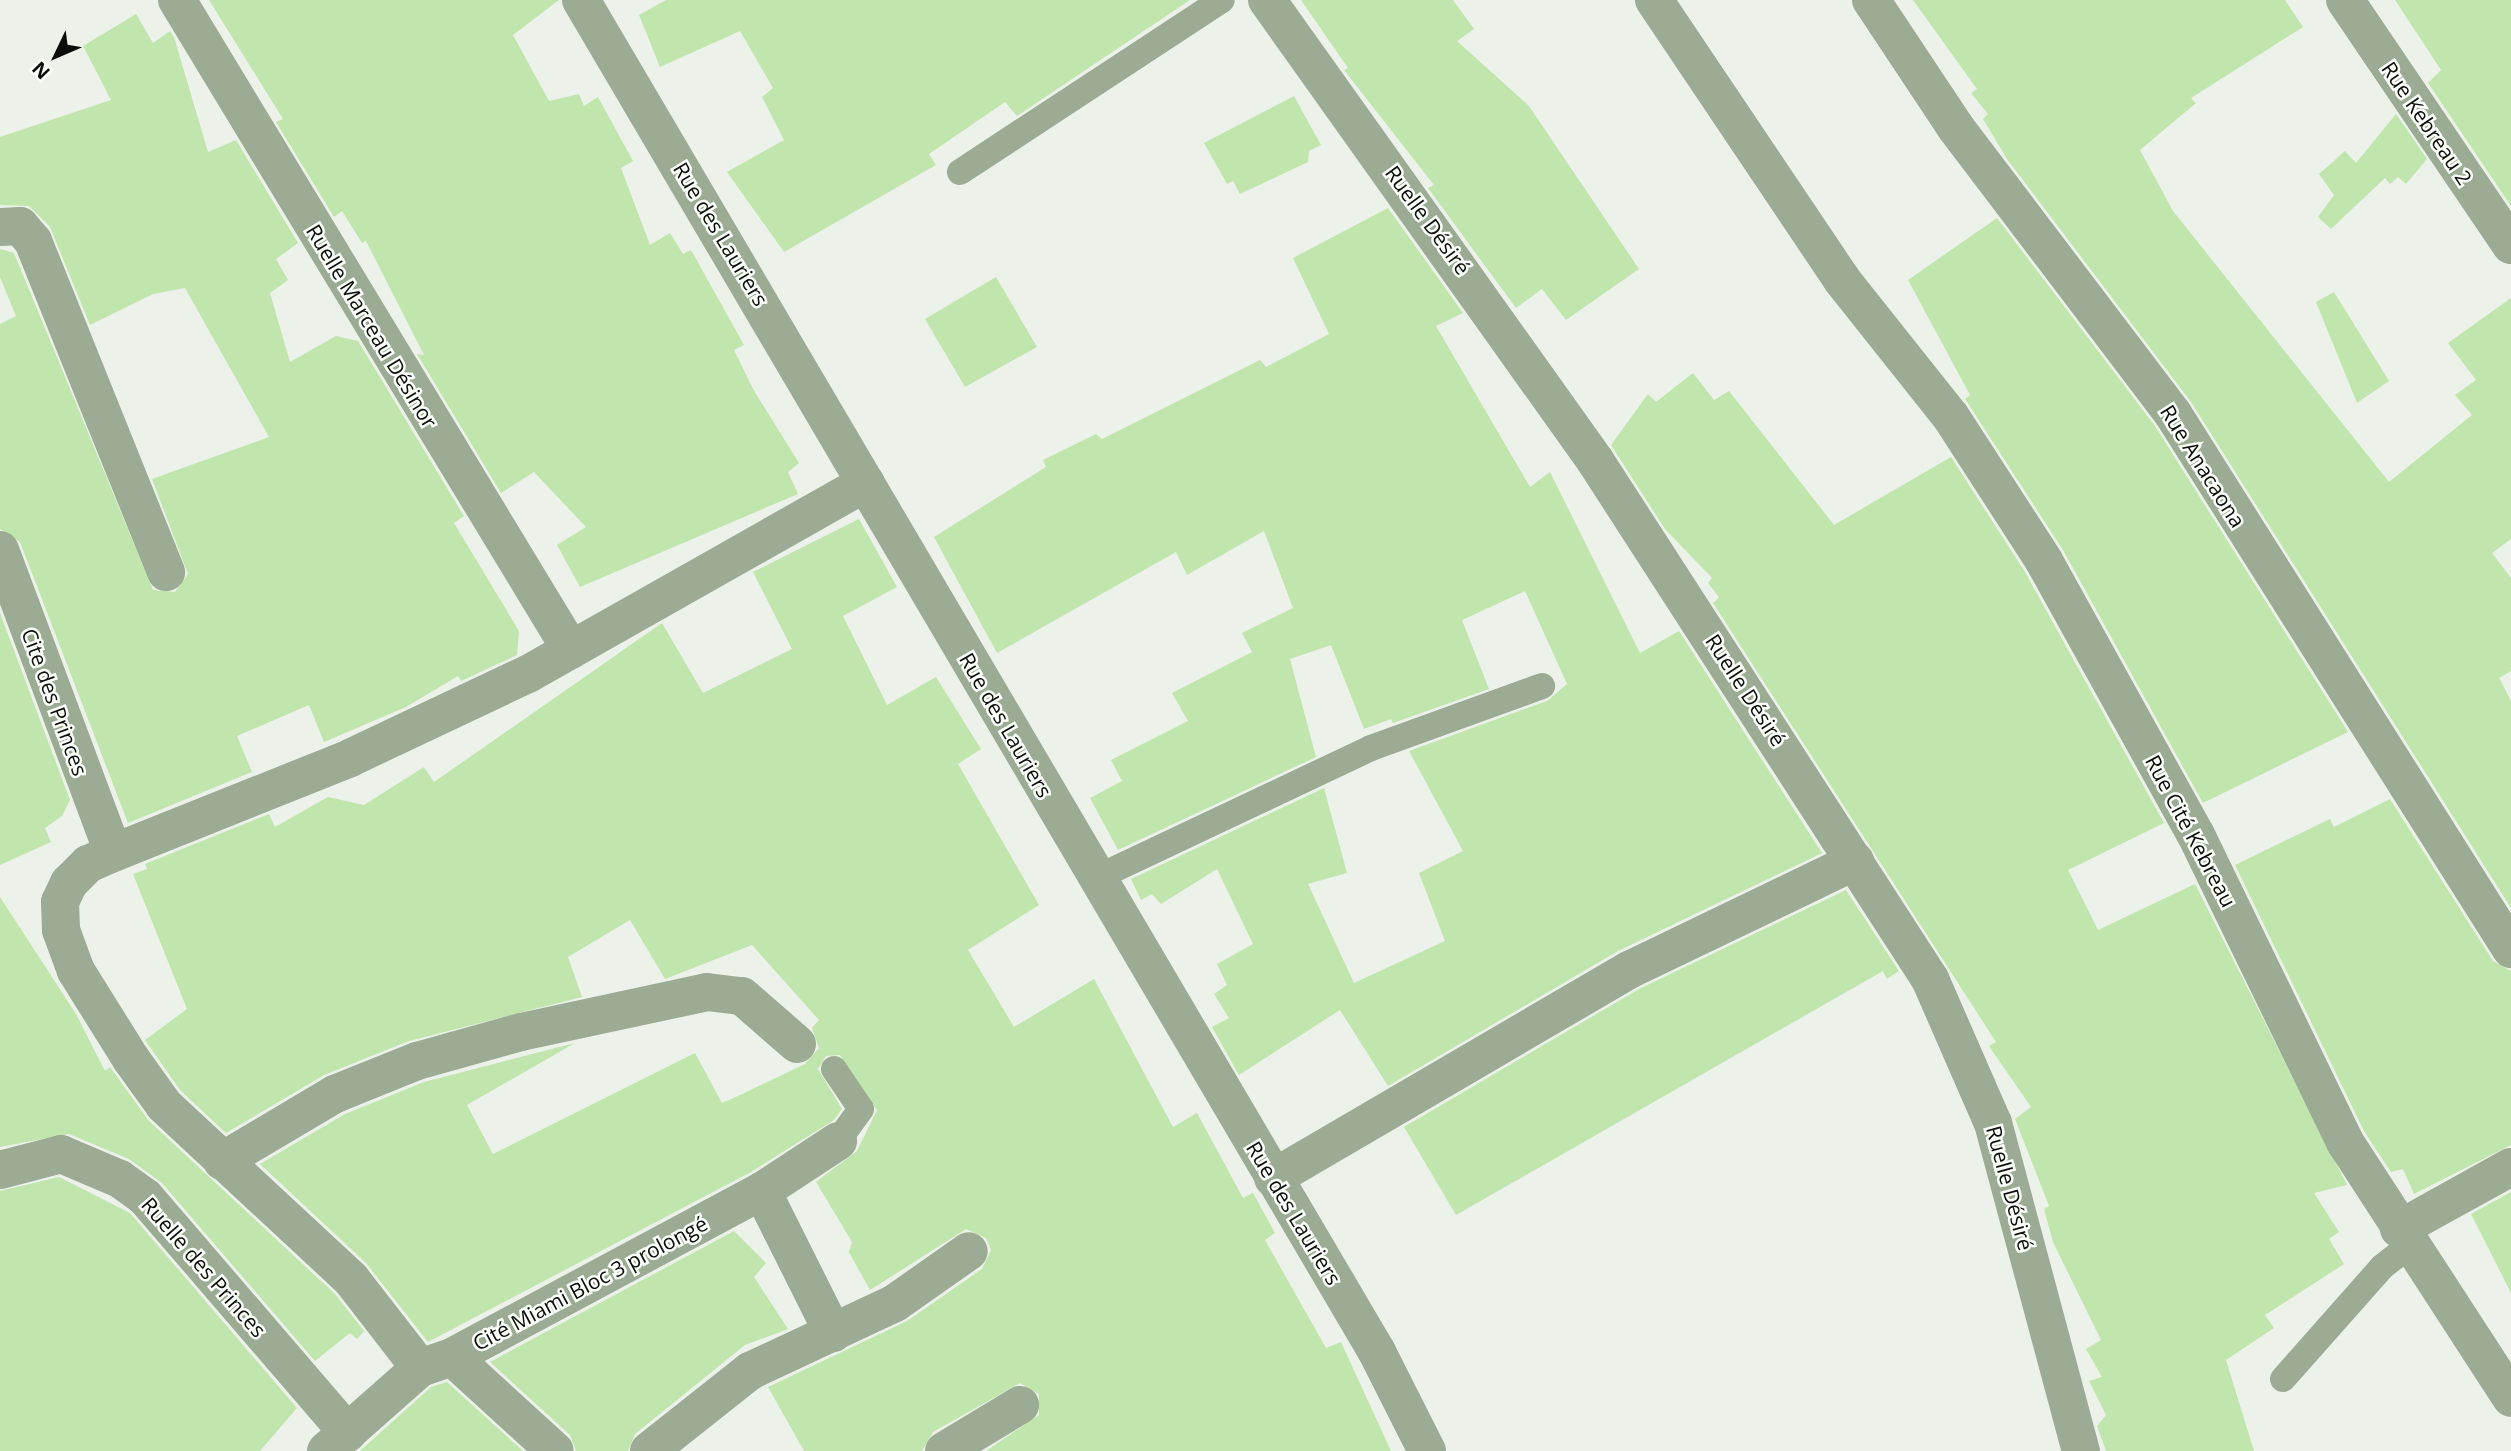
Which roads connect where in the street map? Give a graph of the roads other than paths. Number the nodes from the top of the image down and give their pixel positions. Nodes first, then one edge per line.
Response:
1 (177, 0) edge
2 (581, 0) edge
3 (1222, 0) edge
4 (1267, 0) edge
5 (1654, 0) edge
6 (1871, 0) edge
7 (2345, 0) edge
8 (960, 172) dead end
9 (0, 227) edge
10 (2511, 245) edge
11 (866, 483) junction
12 (0, 550) edge
13 (166, 572) dead end
14 (571, 650) junction
15 (1542, 686) dead end
16 (113, 853) junction
17 (1855, 861) junction
18 (1094, 878) junction
19 (2511, 948) edge
20 (797, 1044) dead end
21 (834, 1069) dead end
22 (838, 1140) joint
23 (222, 1161) junction
24 (2511, 1167) edge
25 (0, 1170) edge
26 (1273, 1178) junction
27 (762, 1191) junction
28 (2405, 1237) junction
29 (969, 1251) dead end
30 (833, 1333) junction
31 (436, 1363) junction
32 (2283, 1379) dead end
33 (2511, 1398) edge
34 (1020, 1405) dead end
35 (337, 1442) edge
36 (555, 1451) edge
37 (649, 1451) edge
38 (944, 1451) edge
39 (1427, 1451) edge
40 (2081, 1451) edge

1 - 14 street, Ruelle Marceau Désinor
2 - 11 street, Rue des Lauriers
3 - 8 lane
4 - 17 street, Ruelle Désiré
5 - 28 street, Rue Cité Kebreau
6 - 19 street, Rue Anacaona
7 - 10 street, Rue Kebreau 2
9 - 13 street
11 - 14 street
11 - 18 street, Rue des Lauriers
12 - 16 street, Cite des Princes
14 - 16 street
15 - 18 lane
16 - 23 street
17 - 26 street
17 - 40 street, Ruelle Désiré
18 - 26 street, Rue des Lauriers
20 - 23 street
21 - 22 lane
22 - 27 street, Cité Miami Bloc 3 prolongé
23 - 31 street
24 - 28 street
25 - 35 street, Ruelle des Princes
26 - 39 street, Rue des Lauriers
27 - 30 street
27 - 31 street, Cité Miami Bloc 3 prolongé
28 - 32 lane
28 - 33 street, Rue Cité Kebreau
29 - 30 street
30 - 37 street
31 - 35 street, Cité Miami Bloc 3 prolongé
31 - 36 street
34 - 38 street

